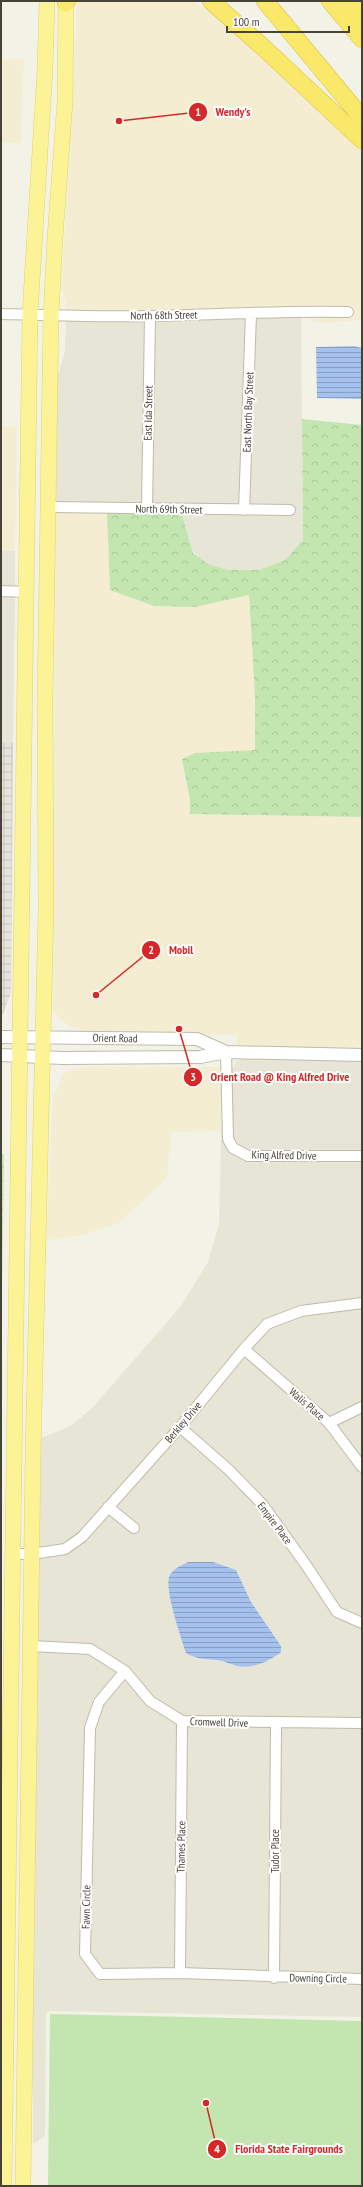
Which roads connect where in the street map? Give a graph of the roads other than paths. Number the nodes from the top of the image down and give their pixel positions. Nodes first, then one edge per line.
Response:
1 (47, 1) edge
2 (211, 1) edge
3 (265, 1) edge
4 (330, 1) edge
5 (350, 1) edge
6 (66, 2) edge
7 (362, 18) edge
8 (362, 39) edge
9 (362, 118) edge
10 (362, 140) edge
11 (348, 312) dead end
12 (1, 314) edge
13 (30, 314) junction
14 (251, 314) junction
15 (51, 315) junction
16 (150, 316) junction
17 (147, 509) junction
18 (244, 510) junction
19 (290, 510) dead end
20 (48, 511) junction
21 (27, 533) junction
22 (47, 556) junction
23 (1, 591) edge
24 (26, 592) junction
25 (1, 1037) edge
26 (21, 1037) junction
27 (43, 1037) junction
28 (226, 1052) junction
29 (1, 1055) edge
30 (362, 1055) edge
31 (21, 1056) junction
32 (43, 1057) junction
33 (362, 1156) edge
34 (362, 1303) edge
35 (244, 1349) junction
36 (362, 1407) edge
37 (329, 1423) junction
38 (180, 1427) junction
39 (362, 1467) edge
40 (108, 1507) junction
41 (134, 1528) dead end
42 (12, 1554) junction
43 (32, 1554) junction
44 (362, 1623) edge
45 (30, 1646) junction
46 (125, 1671) junction
47 (182, 1721) junction
48 (362, 1723) edge
49 (276, 1724) junction
50 (29, 1747) junction
51 (5, 1769) edge
52 (28, 1885) junction
53 (180, 1973) junction
54 (274, 1978) junction
55 (362, 1979) edge
56 (4, 2128) edge
57 (25, 2131) junction
58 (4, 2186) edge
59 (23, 2186) edge

1 - 13 main road
2 - 10 highway
3 - 9 highway
4 - 8 highway
5 - 7 highway
6 - 15 main road
11 - 14 street, North 68th Street
12 - 13 street, North 68th Street
13 - 15 street, North 68th Street
13 - 21 main road
14 - 16 street, North 68th Street
14 - 18 street, East North Bay Street
15 - 16 street, North 68th Street
15 - 20 main road
16 - 17 street, East Ida Street
17 - 18 street, North 69th Street
17 - 20 street, North 69th Street
18 - 19 street, North 69th Street
20 - 21 main road
20 - 22 main road
21 - 22 main road
21 - 24 main road
22 - 27 main road
23 - 24 street
24 - 26 main road
25 - 26 street, Orient Road
26 - 27 street, Orient Road
26 - 31 main road
27 - 28 street, Orient Road
27 - 32 main road
28 - 30 street, Orient Road
28 - 32 street, Orient Road
28 - 33 street, King Alfred Drive
29 - 31 street, Orient Road
31 - 32 street, Orient Road
31 - 42 main road
32 - 43 main road
34 - 35 street, Berkley Drive
35 - 37 street, Walis Place
35 - 38 street, Berkley Drive
36 - 37 street
37 - 39 street, Walis Place
38 - 40 street, Berkley Drive
38 - 44 street, Empire Place
40 - 41 street
40 - 43 street, Berkley Drive
42 - 43 street, Berkley Drive
42 - 51 main road
43 - 45 main road
45 - 46 street, Cromwell Drive
45 - 50 main road
46 - 47 street, Cromwell Drive
46 - 53 street, Fawn Circle
47 - 49 street, Cromwell Drive
47 - 53 street, Thames Place
48 - 49 street, Cromwell Drive
49 - 54 street, Tudor Place
50 - 51 main road
50 - 52 main road
51 - 52 main road
51 - 56 main road
52 - 57 main road
53 - 54 street, Fawn Circle
54 - 55 street, Downing Circle
56 - 57 street
56 - 58 main road
57 - 59 main road

